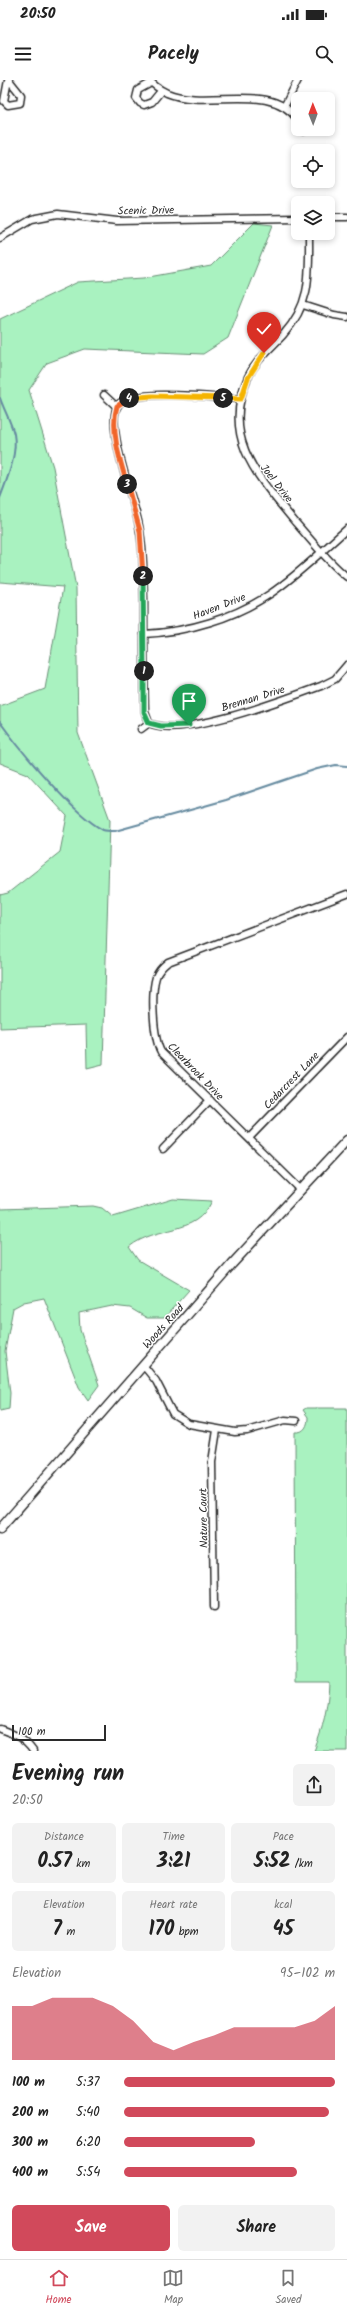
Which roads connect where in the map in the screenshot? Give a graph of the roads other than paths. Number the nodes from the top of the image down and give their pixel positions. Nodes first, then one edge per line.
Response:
1 (298, 80) edge
2 (151, 81) edge
3 (161, 90) junction
4 (285, 105) junction
5 (291, 112) edge
6 (335, 217) edge
7 (347, 217) edge
8 (291, 218) edge
9 (0, 238) edge
10 (309, 240) edge
11 (303, 305) junction
12 (347, 317) edge
13 (104, 395) dead end
14 (241, 399) junction
15 (117, 406) junction
16 (347, 529) edge
17 (321, 552) junction
18 (347, 577) edge
19 (144, 634) junction
20 (347, 665) edge
21 (149, 723) junction
22 (141, 729) dead end
23 (347, 894) edge
24 (347, 1037) edge
25 (210, 1100) junction
26 (250, 1137) junction
27 (347, 1140) edge
28 (163, 1149) dead end
29 (300, 1189) junction
30 (143, 1365) junction
31 (296, 1421) dead end
32 (217, 1430) junction
33 (0, 1529) edge
34 (214, 1607) dead end
35 (0, 1729) edge
36 (33, 1751) edge

1 - 4 street
2 - 3 street
2 - 3 street
3 - 4 street
4 - 5 street
6 - 7 street
8 - 9 street, Scenic Drive
10 - 11 street, Joel Drive
11 - 12 street
11 - 14 street, Joel Drive
13 - 15 street
14 - 15 street
14 - 17 street, Joel Drive
15 - 19 street
16 - 17 street, Haven Drive
17 - 18 street, Joel Drive
17 - 19 street, Haven Drive
19 - 21 street
20 - 21 street, Brennan Drive
21 - 22 street
23 - 25 street, Clearbrook Drive
24 - 26 street, Cedarcrest Lane
25 - 26 street, Clearbrook Drive
25 - 28 street
26 - 29 street, Clearbrook Drive
27 - 29 street, Woods Road
29 - 30 street, Woods Road
30 - 32 street
30 - 33 street, Woods Road
31 - 32 street
32 - 34 street, Nature Court
35 - 36 street

